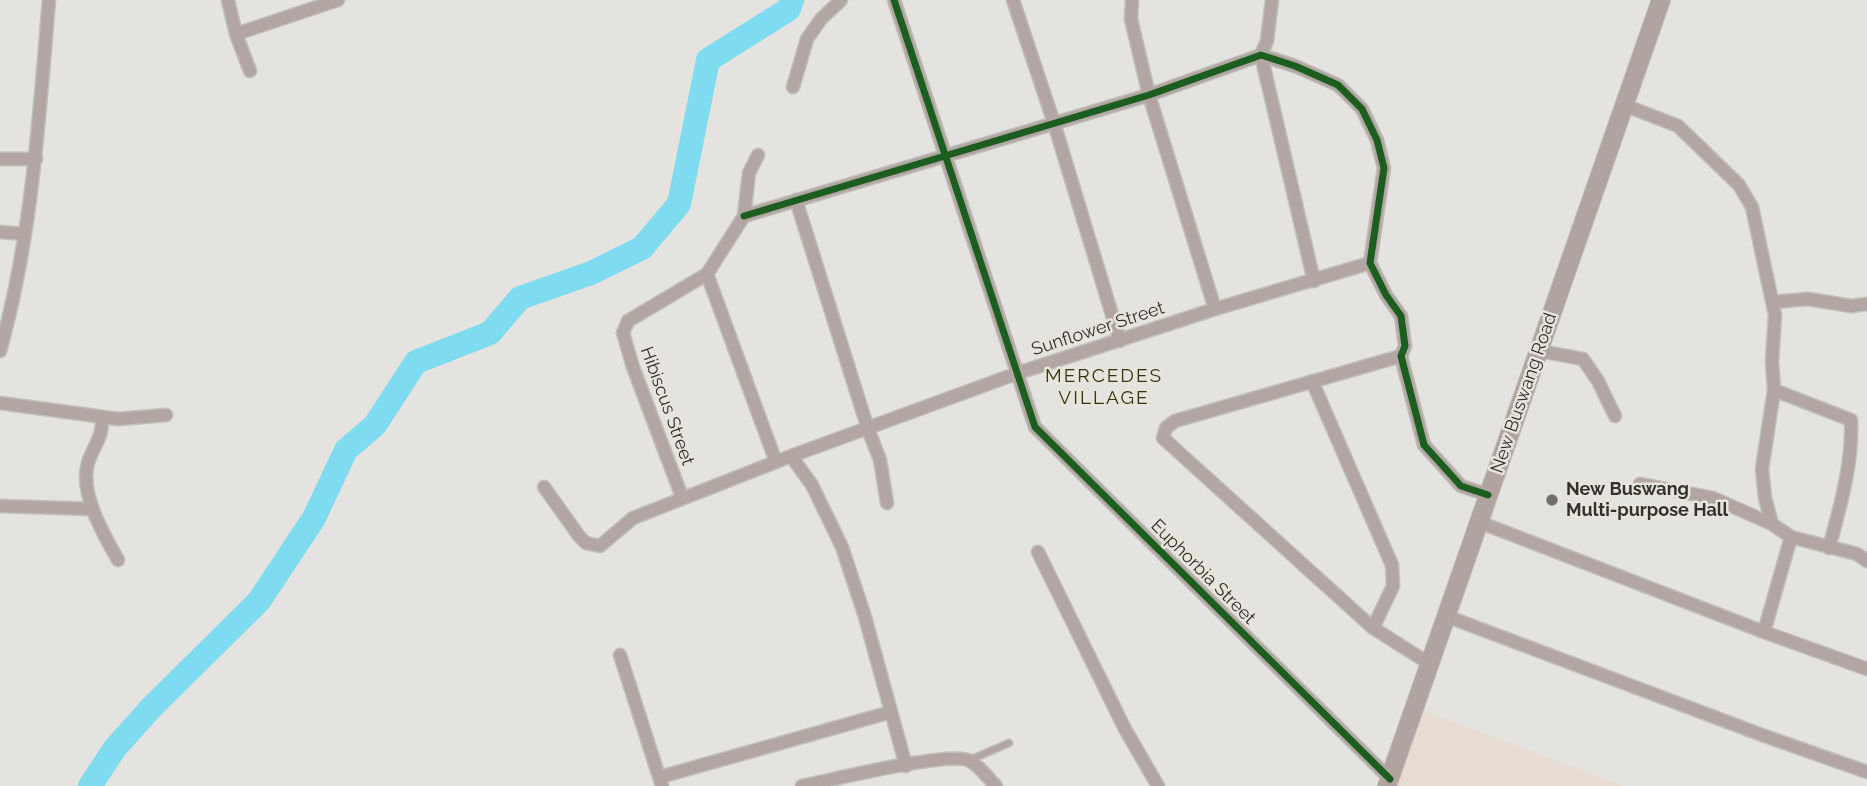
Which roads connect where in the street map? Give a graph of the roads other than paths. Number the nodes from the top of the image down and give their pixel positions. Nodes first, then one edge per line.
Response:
1 (49, 0) edge
2 (228, 0) edge
3 (338, 0) edge
4 (841, 0) edge
5 (894, 0) edge
6 (1013, 0) edge
7 (1132, 0) edge
8 (1272, 0) edge
9 (1661, 0) edge
10 (236, 34) junction
11 (1261, 55) junction
12 (250, 71) dead end
13 (793, 87) dead end
14 (1149, 94) junction
15 (1624, 105) junction
16 (1054, 123) junction
17 (758, 155) dead end
18 (945, 156) junction
19 (0, 159) edge
20 (36, 159) junction
21 (796, 200) junction
22 (744, 216) junction
23 (0, 232) edge
24 (25, 234) junction
25 (1370, 263) junction
26 (707, 274) junction
27 (1314, 281) junction
28 (1773, 302) junction
29 (1867, 304) edge
30 (6, 308) edge
31 (1215, 309) junction
32 (1120, 341) junction
33 (0, 351) edge
34 (1540, 351) junction
35 (1401, 356) junction
36 (1018, 373) junction
37 (1312, 382) junction
38 (1774, 390) junction
39 (0, 403) edge
40 (166, 415) dead end
41 (1615, 416) dead end
42 (101, 417) junction
43 (868, 429) junction
44 (791, 456) junction
45 (776, 462) junction
46 (1640, 484) dead end
47 (544, 487) dead end
48 (1488, 495) junction
49 (682, 497) junction
50 (887, 503) dead end
51 (0, 506) edge
52 (93, 509) junction
53 (1479, 522) junction
54 (1772, 524) junction
55 (1791, 537) junction
56 (1829, 548) junction
57 (1038, 552) dead end
58 (118, 560) dead end
59 (1867, 561) edge
60 (1446, 616) junction
61 (1373, 628) junction
62 (1765, 632) junction
63 (620, 655) dead end
64 (1430, 664) junction
65 (1867, 669) edge
66 (891, 712) junction
67 (1009, 743) dead end
68 (969, 761) junction
69 (906, 766) junction
70 (1867, 772) edge
71 (661, 781) edge
72 (1388, 782) edge
73 (802, 786) edge
74 (996, 786) edge
75 (1158, 786) edge

1 - 20 street
2 - 10 street
3 - 10 street
4 - 13 street
5 - 18 street, Euphorbia Street
6 - 16 street
7 - 14 street
8 - 11 street
9 - 15 street, New Buswang Road
10 - 12 street
11 - 14 street
11 - 25 street
11 - 27 street
14 - 16 street
14 - 31 street
15 - 28 street
15 - 34 street, New Buswang Road
16 - 18 street
16 - 32 street
17 - 22 street
18 - 21 street
18 - 36 street, Euphorbia Street
19 - 20 street
20 - 24 street
21 - 22 street
21 - 43 street
22 - 26 street, Hibiscus Street
23 - 24 street
24 - 30 street
25 - 27 street, Sunflower Street
25 - 35 street
26 - 45 street
26 - 49 street, Hibiscus Street
27 - 31 street, Sunflower Street
28 - 29 street
28 - 38 street
30 - 33 street
31 - 32 street, Sunflower Street
32 - 36 street, Sunflower Street
34 - 41 street
34 - 48 street, New Buswang Road
35 - 37 street
35 - 48 street
36 - 43 street, Sunflower Street
36 - 72 street, Euphorbia Street
37 - 61 street
37 - 61 street
38 - 54 street
38 - 56 street
39 - 42 street
40 - 42 street
42 - 52 street
43 - 44 street, Sunflower Street
43 - 50 street
44 - 45 street, Sunflower Street
44 - 66 street
45 - 49 street, Sunflower Street
46 - 54 street
47 - 49 street, Sunflower Street
48 - 53 street, New Buswang Road
51 - 52 street
52 - 58 street
53 - 60 street, New Buswang Road
53 - 62 street
54 - 55 street
55 - 56 street
55 - 62 street
56 - 59 street
57 - 75 street
60 - 64 street, New Buswang Road
60 - 70 street
61 - 64 street
62 - 65 street
63 - 71 street
64 - 72 street, New Buswang Road
66 - 69 street
66 - 71 street
67 - 68 lane
68 - 69 street
68 - 74 street
69 - 73 street

